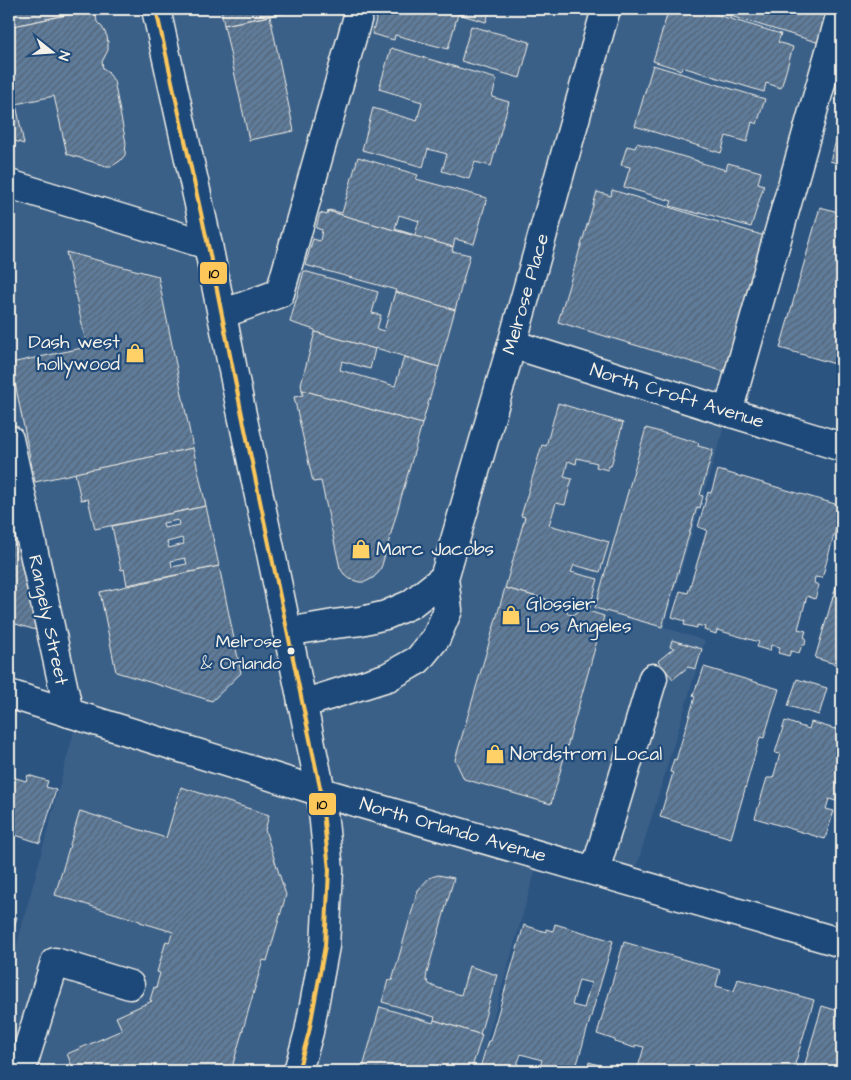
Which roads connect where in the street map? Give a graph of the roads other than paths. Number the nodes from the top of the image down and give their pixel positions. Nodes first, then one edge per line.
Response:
1 (156, 9) edge
2 (360, 9) edge
3 (606, 9) edge
4 (842, 9) edge
5 (9, 184) edge
6 (208, 245) junction
7 (222, 314) junction
8 (512, 344) junction
9 (728, 412) junction
10 (9, 440) edge
11 (842, 447) edge
12 (444, 578) junction
13 (287, 632) junction
14 (653, 678) dead end
15 (9, 694) edge
16 (302, 704) junction
17 (68, 713) junction
18 (321, 792) junction
19 (595, 871) junction
20 (842, 943) edge
21 (130, 985) dead end
22 (21, 1071) edge
23 (298, 1071) edge

1 - 6 street
2 - 7 street
3 - 8 street, Melrose Place
4 - 9 street
5 - 6 street
6 - 7 street
7 - 13 street
8 - 9 street, North Croft Avenue
8 - 12 street, Melrose Place
9 - 11 street, North Croft Avenue
10 - 17 street, Rangely Street
12 - 13 street
12 - 16 street, Melrose Place
13 - 16 street
14 - 19 street
15 - 17 street, North Orlando Avenue
16 - 18 street
17 - 18 street, North Orlando Avenue
18 - 19 street, North Orlando Avenue
18 - 23 street
19 - 20 street, North Orlando Avenue
21 - 22 street

